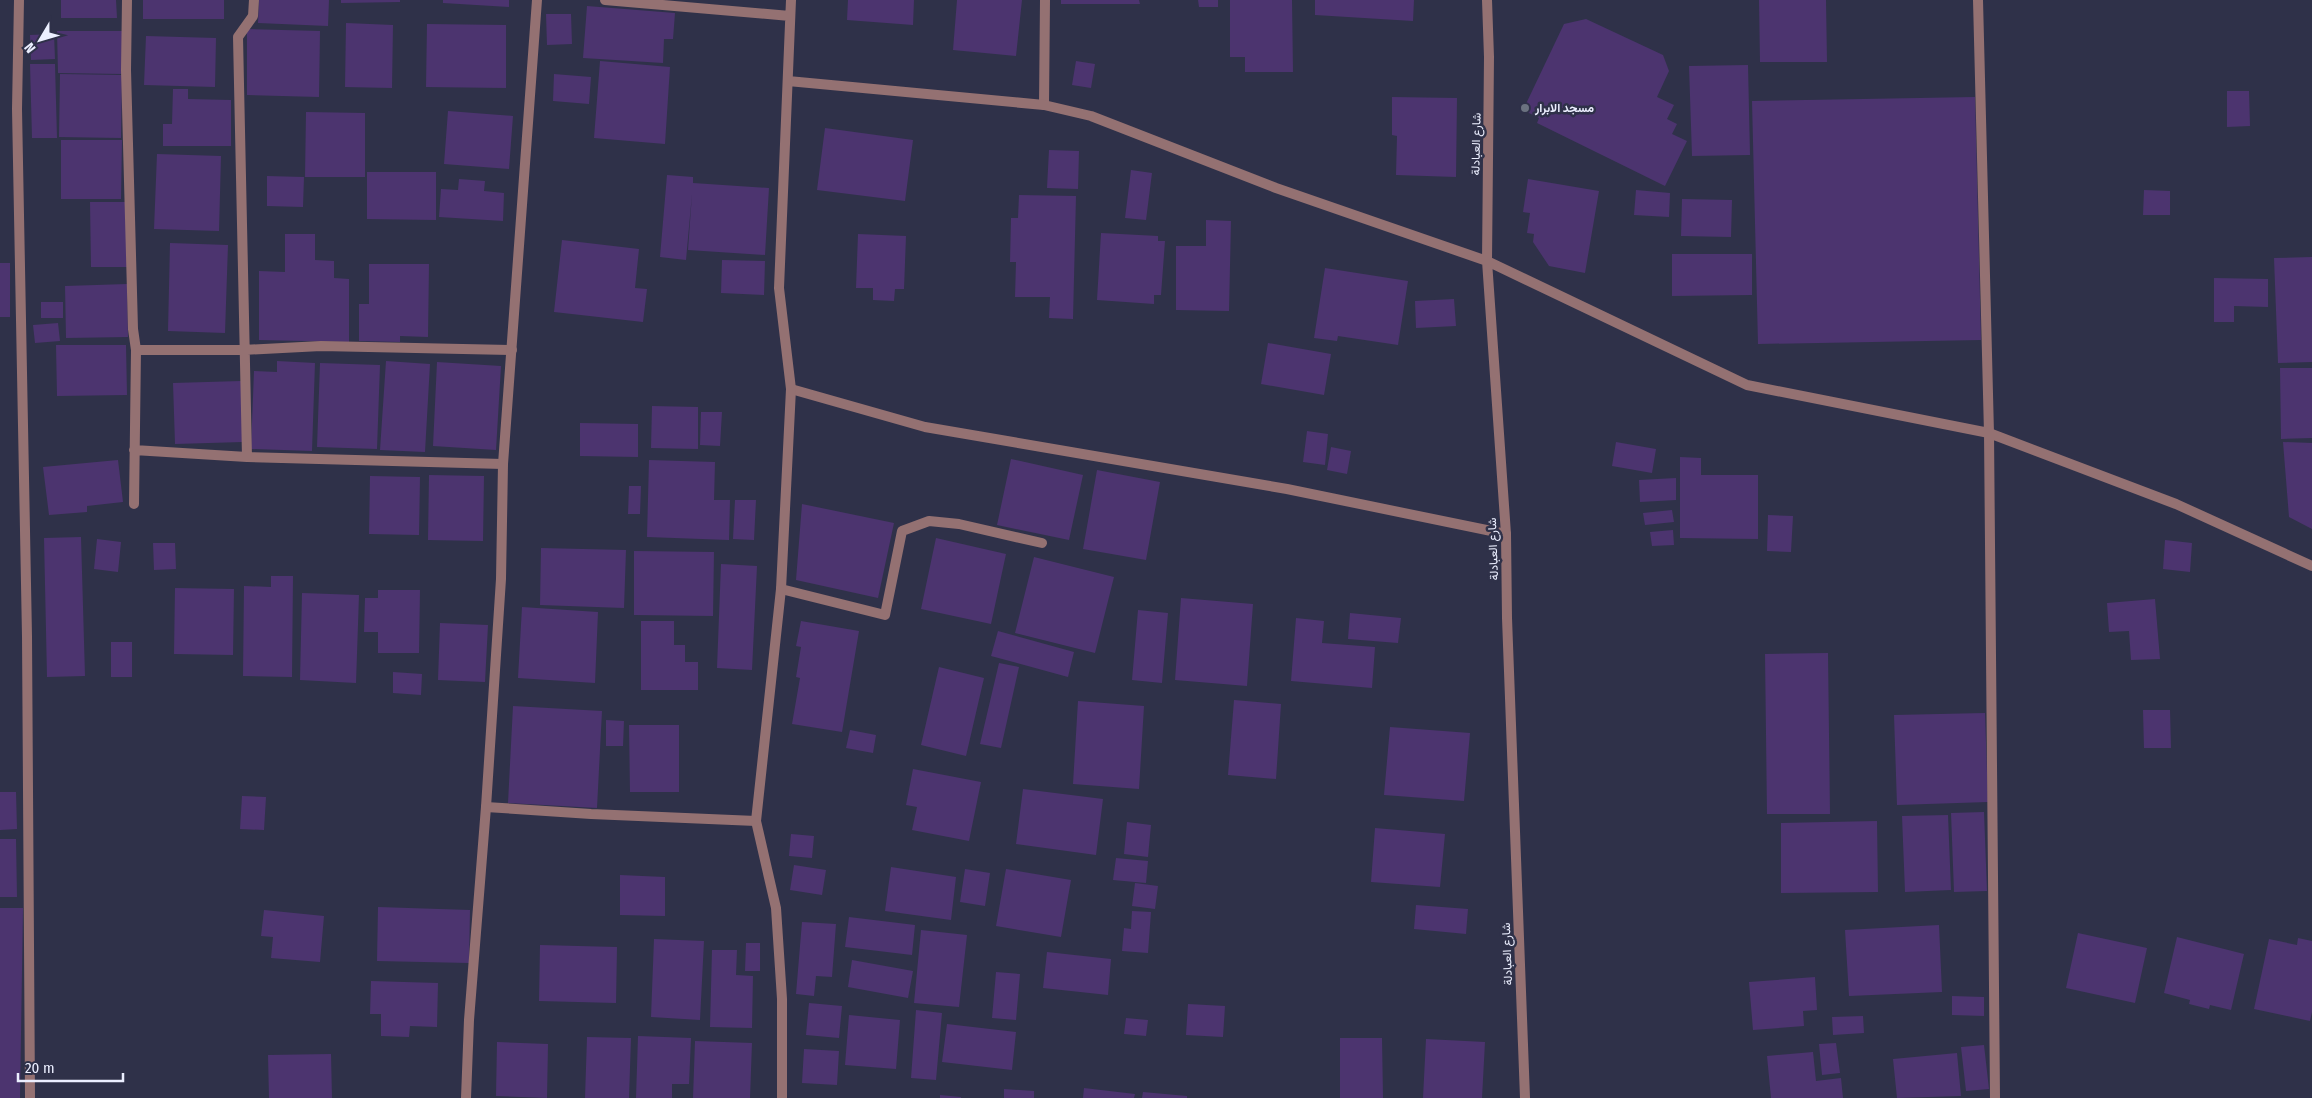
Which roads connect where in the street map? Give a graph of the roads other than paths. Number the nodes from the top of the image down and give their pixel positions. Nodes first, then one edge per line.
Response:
1 (19, 0) edge
2 (127, 0) edge
3 (254, 0) edge
4 (537, 0) edge
5 (605, 0) edge
6 (791, 0) edge
7 (1045, 0) edge
8 (1487, 0) edge
9 (1978, 0) edge
10 (790, 16) junction
11 (788, 81) junction
12 (1044, 105) junction
13 (1487, 261) junction
14 (136, 350) junction
15 (243, 350) junction
16 (512, 350) junction
17 (791, 390) junction
18 (1989, 433) junction
19 (134, 450) junction
20 (247, 457) junction
21 (503, 464) junction
22 (134, 504) dead end
23 (1506, 534) junction
24 (1042, 543) dead end
25 (2312, 566) edge
26 (781, 589) junction
27 (486, 807) junction
28 (756, 820) junction
29 (30, 1098) edge
30 (466, 1098) edge
31 (782, 1098) edge
32 (1525, 1098) edge
33 (1995, 1098) edge

1 - 29 street
2 - 14 street
3 - 15 street
4 - 16 street
5 - 10 street
6 - 10 street
7 - 12 street
8 - 13 street, شارع العبادلة
9 - 18 street
10 - 11 street
11 - 12 street
11 - 17 street
12 - 13 street
13 - 18 street
13 - 23 street, شارع العبادلة
14 - 15 street
14 - 19 street
15 - 16 street
15 - 20 street
16 - 21 street
17 - 23 street
17 - 26 street
18 - 25 street
18 - 33 street
19 - 20 street
19 - 22 street
20 - 21 street
21 - 27 street
23 - 32 street, شارع العبادلة
24 - 26 street
26 - 28 street
27 - 28 street
27 - 30 street
28 - 31 street

